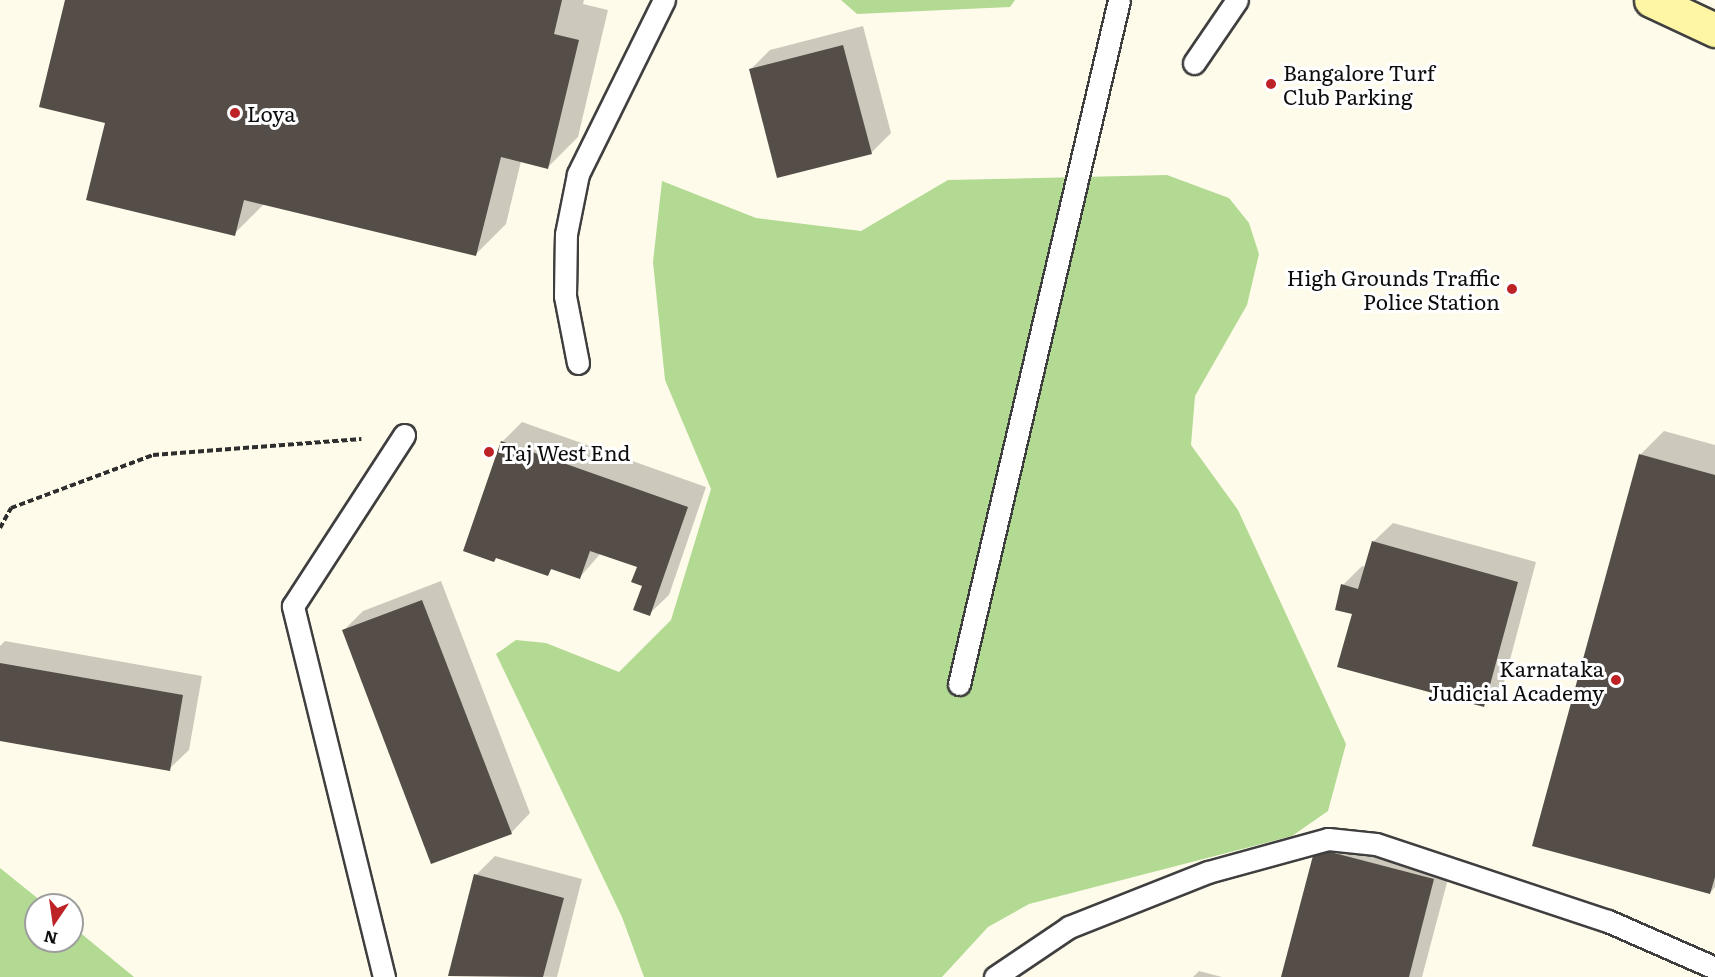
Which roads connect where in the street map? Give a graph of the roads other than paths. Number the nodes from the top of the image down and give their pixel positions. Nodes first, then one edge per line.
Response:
1 (664, 0) edge
2 (1119, 0) edge
3 (1237, 0) edge
4 (1651, 0) edge
5 (1703, 24) edge
6 (1715, 52) edge
7 (1194, 63) dead end
8 (578, 363) dead end
9 (404, 435) road end
10 (960, 684) dead end
11 (1715, 968) edge
12 (384, 977) edge
13 (995, 977) edge

1 - 8 lane
2 - 10 lane
3 - 7 lane
4 - 5 main road
5 - 6 main road
9 - 12 lane
11 - 13 lane

